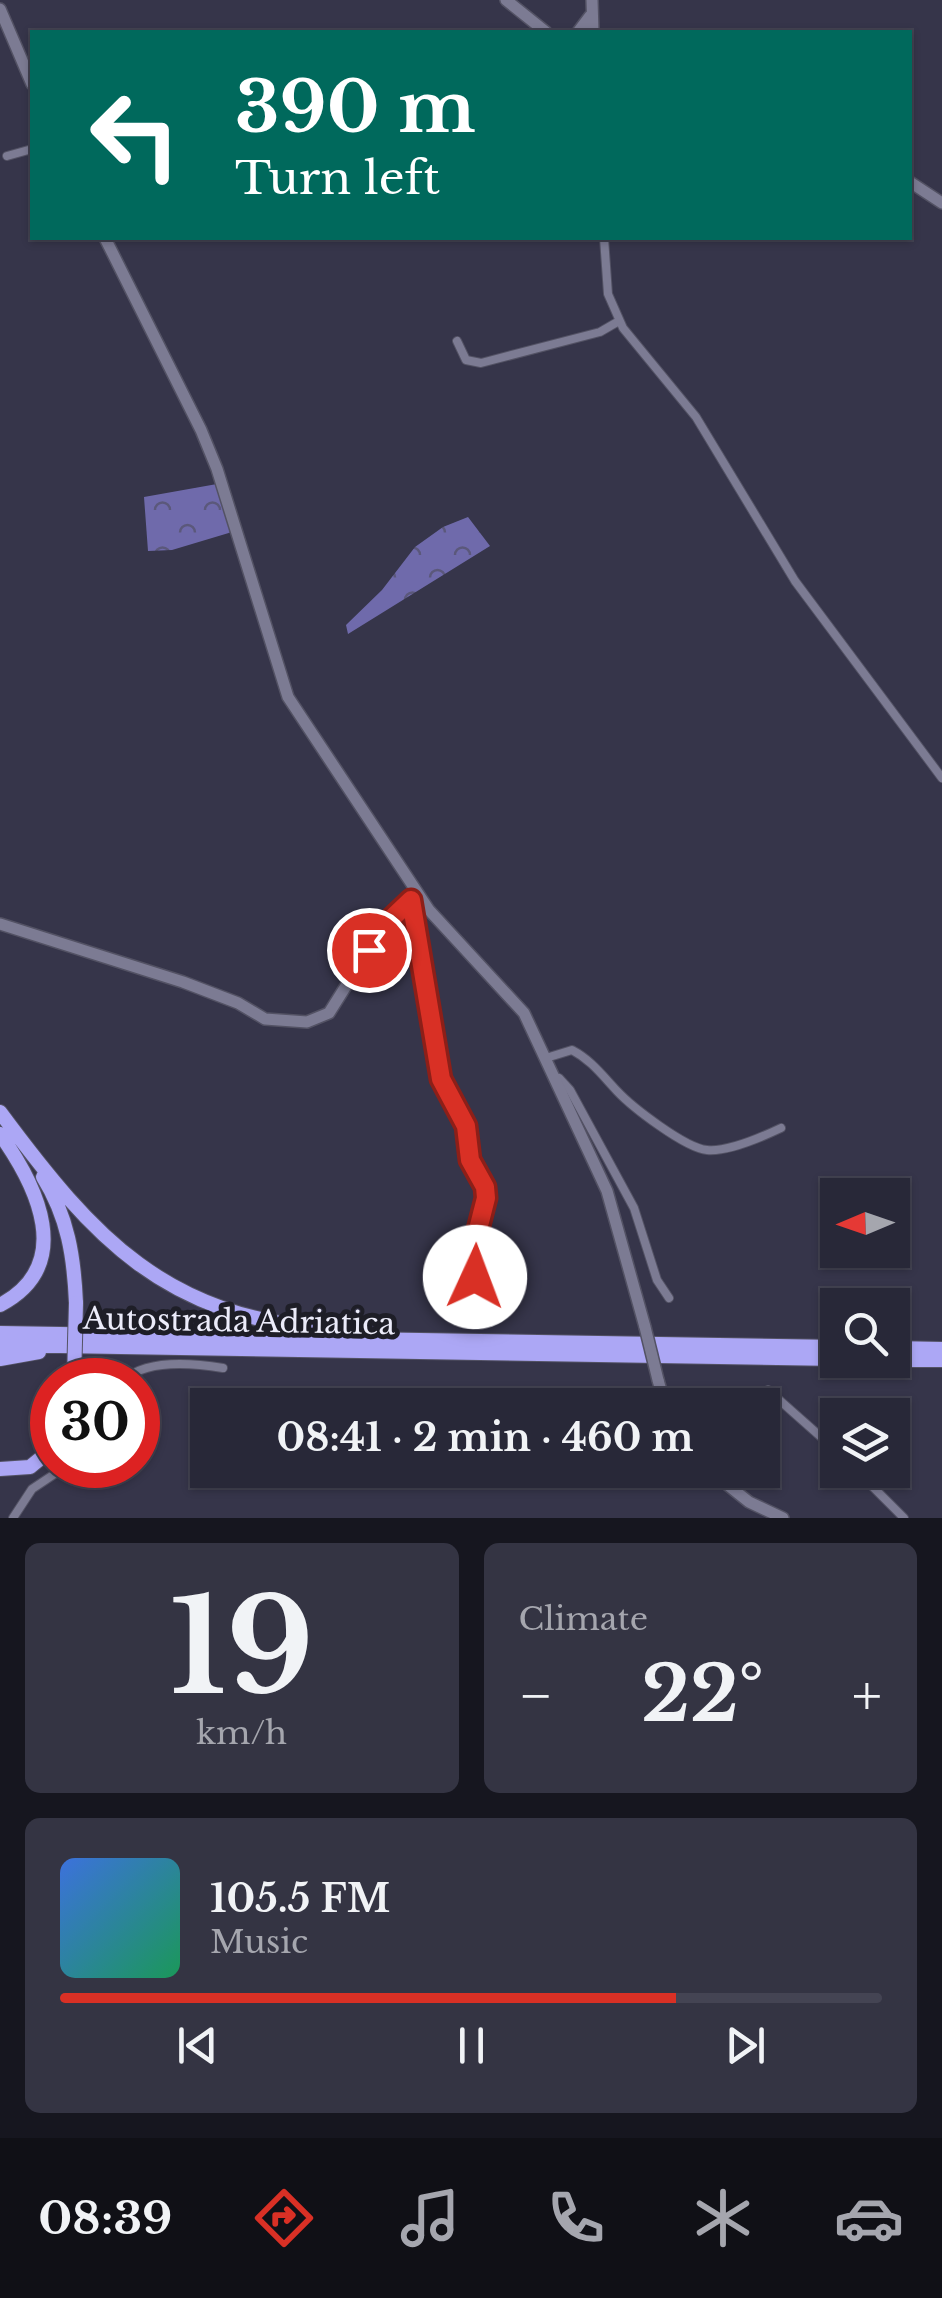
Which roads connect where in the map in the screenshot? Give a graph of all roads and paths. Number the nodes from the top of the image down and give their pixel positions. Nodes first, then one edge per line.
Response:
1 (506, 0) edge
2 (592, 0) edge
3 (0, 9) edge
4 (587, 28) edge
5 (544, 30) edge
6 (30, 76) edge
7 (30, 150) edge
8 (7, 156) dead end
9 (912, 183) edge
10 (942, 203) edge
11 (106, 240) edge
12 (604, 240) edge
13 (618, 321) junction
14 (456, 340) dead end
15 (942, 778) edge
16 (415, 897) junction
17 (0, 924) edge
18 (546, 1058) junction
19 (552, 1071) junction
20 (0, 1113) edge
21 (0, 1123) edge
22 (781, 1128) dead end
23 (0, 1134) edge
24 (19, 1144) junction
25 (669, 1298) dead end
26 (0, 1305) edge
27 (476, 1305) dead end
28 (0, 1333) edge
29 (516, 1341) junction
30 (0, 1344) edge
31 (178, 1348) junction
32 (820, 1348) edge
33 (910, 1348) edge
34 (942, 1349) edge
35 (75, 1358) edge
36 (0, 1359) edge
37 (820, 1359) edge
38 (910, 1360) edge
39 (942, 1360) edge
40 (160, 1368) edge
41 (222, 1368) dead end
42 (660, 1388) edge
43 (780, 1401) edge
44 (820, 1436) edge
45 (30, 1467) edge
46 (0, 1469) edge
47 (32, 1488) edge
48 (732, 1488) edge
49 (874, 1488) edge
50 (12, 1518) edge
51 (783, 1518) edge
52 (904, 1518) edge

1 - 5 street
2 - 4 street
3 - 6 street
7 - 8 street
9 - 10 street
11 - 16 street
12 - 13 street
13 - 14 street
13 - 15 street
16 - 17 street
16 - 18 street
16 - 27 street
18 - 19 street
18 - 22 street
19 - 25 street
19 - 42 street, bridge
20 - 24 highway
20 - 29 highway
21 - 24 highway
23 - 26 highway
24 - 35 highway, bridge
28 - 29 highway, Autostrada Adriatica
29 - 32 highway, Autostrada Adriatica
30 - 31 highway, Autostrada Adriatica
31 - 36 highway
31 - 37 highway, Autostrada Adriatica
33 - 34 highway
38 - 39 highway
40 - 41 street
43 - 44 street
45 - 46 highway
47 - 50 street
48 - 51 street
49 - 52 street

